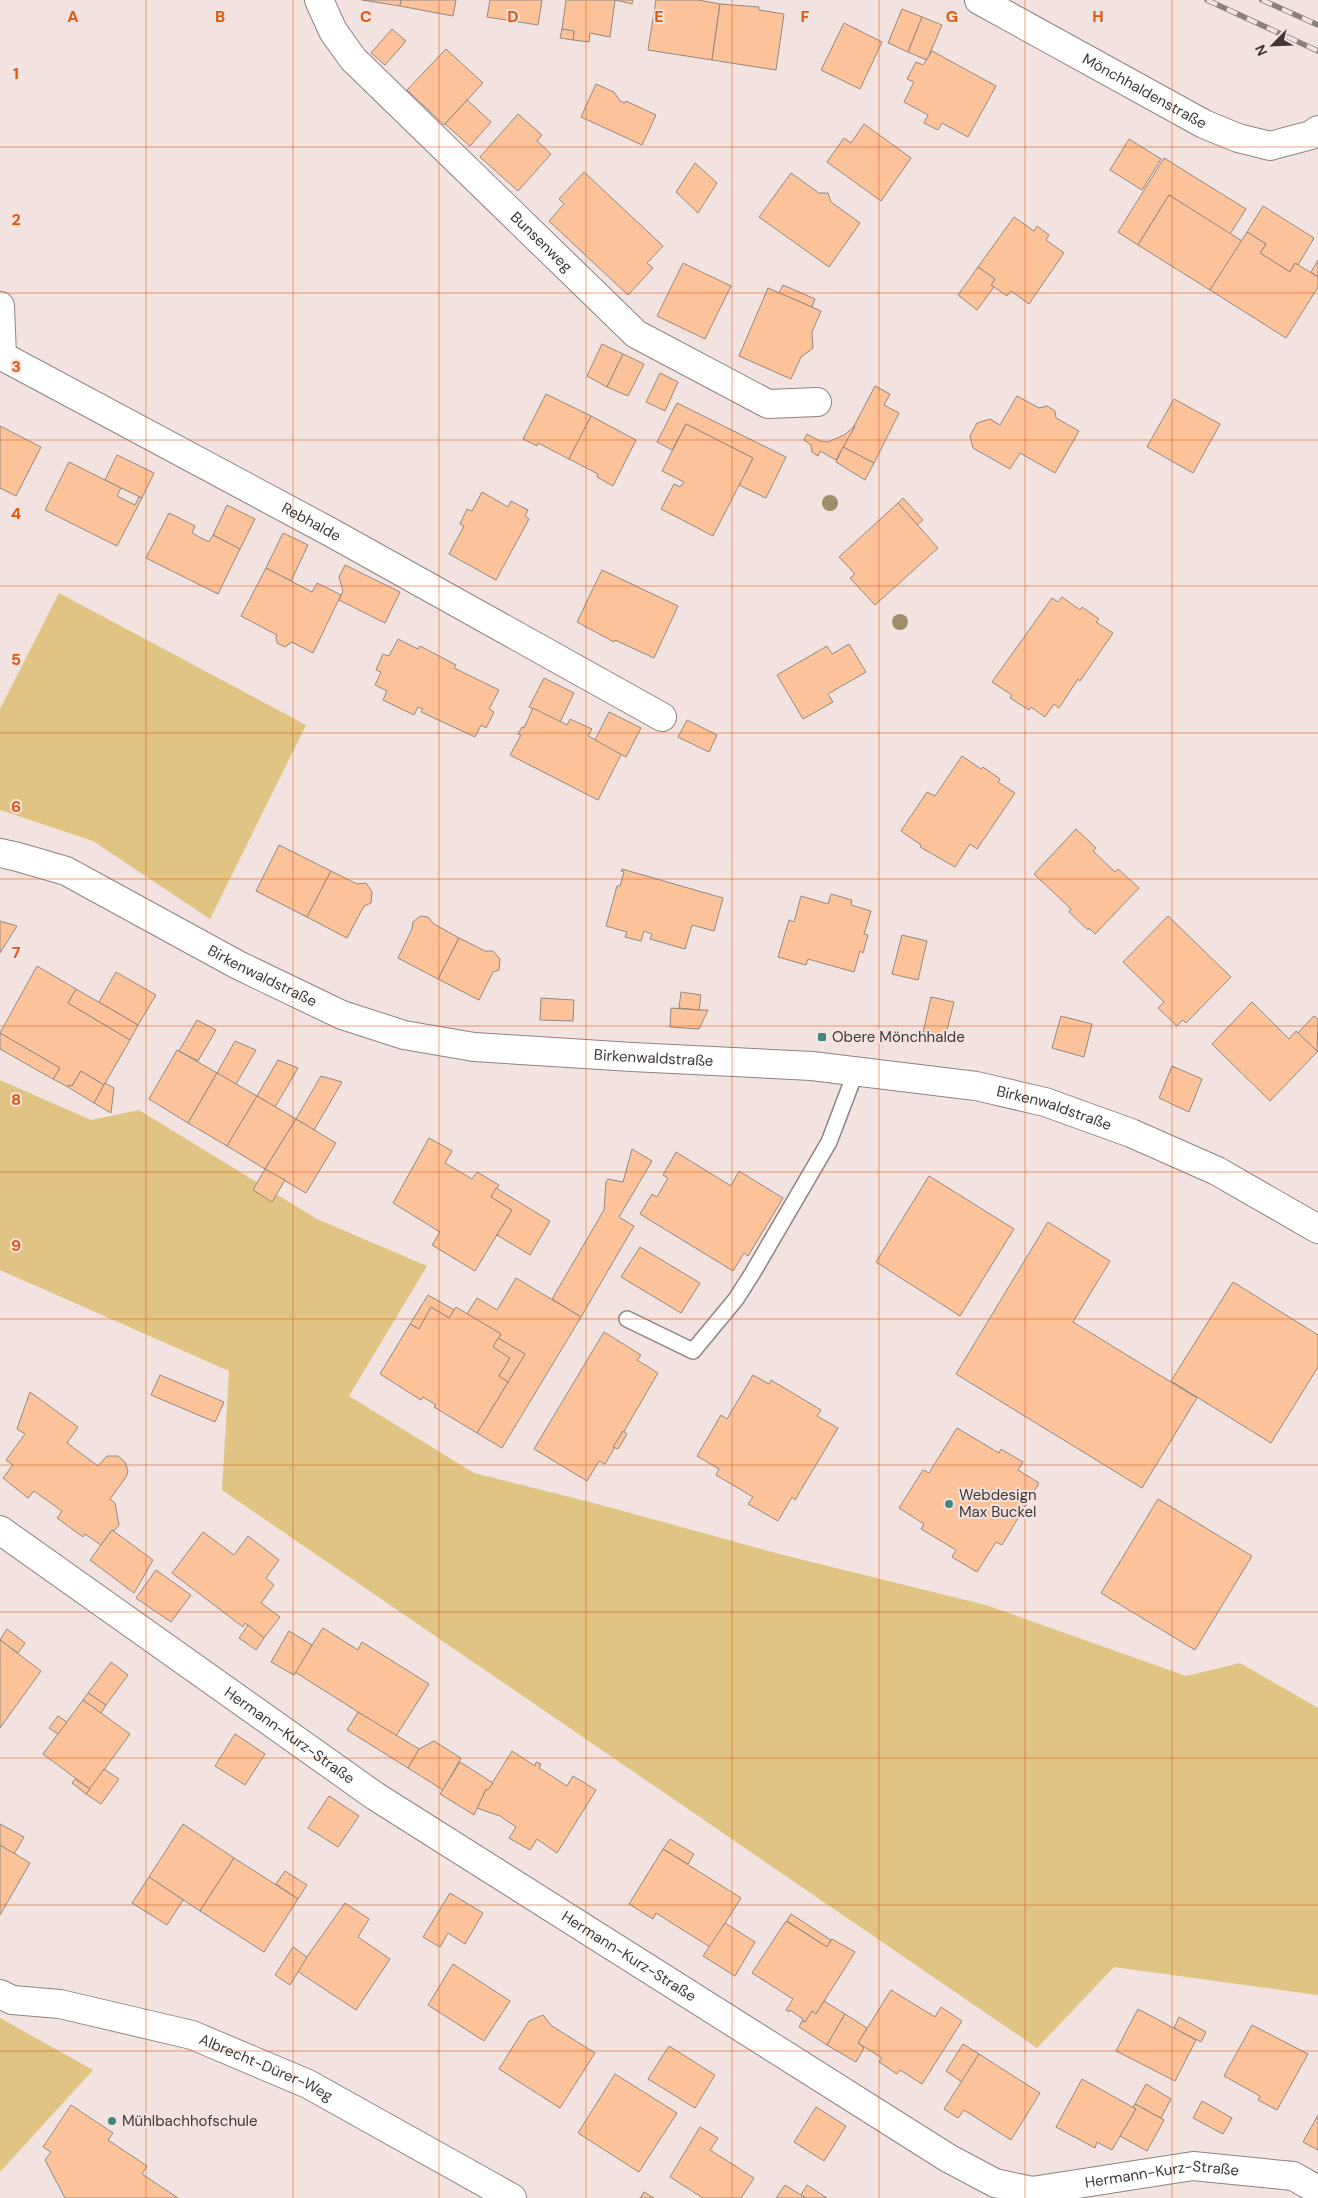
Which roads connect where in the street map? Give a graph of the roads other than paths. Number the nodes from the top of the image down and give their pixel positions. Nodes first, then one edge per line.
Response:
1 (319, 0) edge
2 (979, 0) edge
3 (1316, 136) edge
4 (0, 306) edge
5 (817, 402) dead end
6 (662, 717) dead end
7 (0, 853) edge
8 (856, 1071) junction
9 (1318, 1229) edge
10 (627, 1320) dead end
11 (0, 1530) edge
12 (0, 1994) edge
13 (1318, 2190) edge
14 (511, 2198) edge

1 - 5 street, Bunsenweg
2 - 3 street, Mönchhaldenstraße
4 - 6 street, Rebhalde
7 - 8 street, Birkenwaldstraße
8 - 9 street, Birkenwaldstraße
8 - 10 lane
11 - 13 street, Hermann-Kurz-Straße
12 - 14 street, Albrecht-Dürer-Weg

